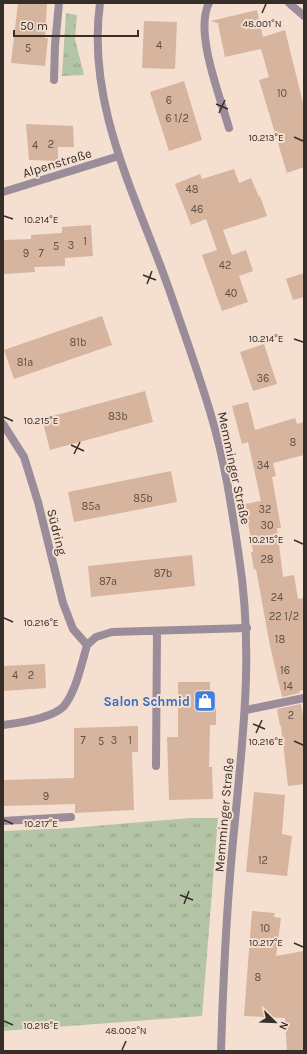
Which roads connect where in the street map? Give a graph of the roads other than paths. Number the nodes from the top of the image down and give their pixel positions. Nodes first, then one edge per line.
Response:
1 (59, 3) edge
2 (100, 3) edge
3 (209, 3) edge
4 (289, 3) edge
5 (304, 16) edge
6 (54, 80) dead end
7 (229, 128) dead end
8 (119, 156) junction
9 (3, 192) edge
10 (3, 424) edge
11 (247, 628) junction
12 (157, 631) junction
13 (87, 645) junction
14 (304, 698) edge
15 (246, 710) junction
16 (3, 725) edge
17 (156, 766) dead end
18 (71, 817) dead end
19 (3, 821) edge
20 (221, 1051) edge

1 - 6 street
2 - 8 street, Memminger Straße
3 - 7 street
4 - 5 street
8 - 9 street, Alpenstraße
8 - 11 street, Memminger Straße
10 - 13 street, Südring
11 - 12 street
11 - 15 street, Memminger Straße
12 - 13 street
12 - 17 street
13 - 16 street
14 - 15 street
15 - 20 street, Memminger Straße
18 - 19 street

